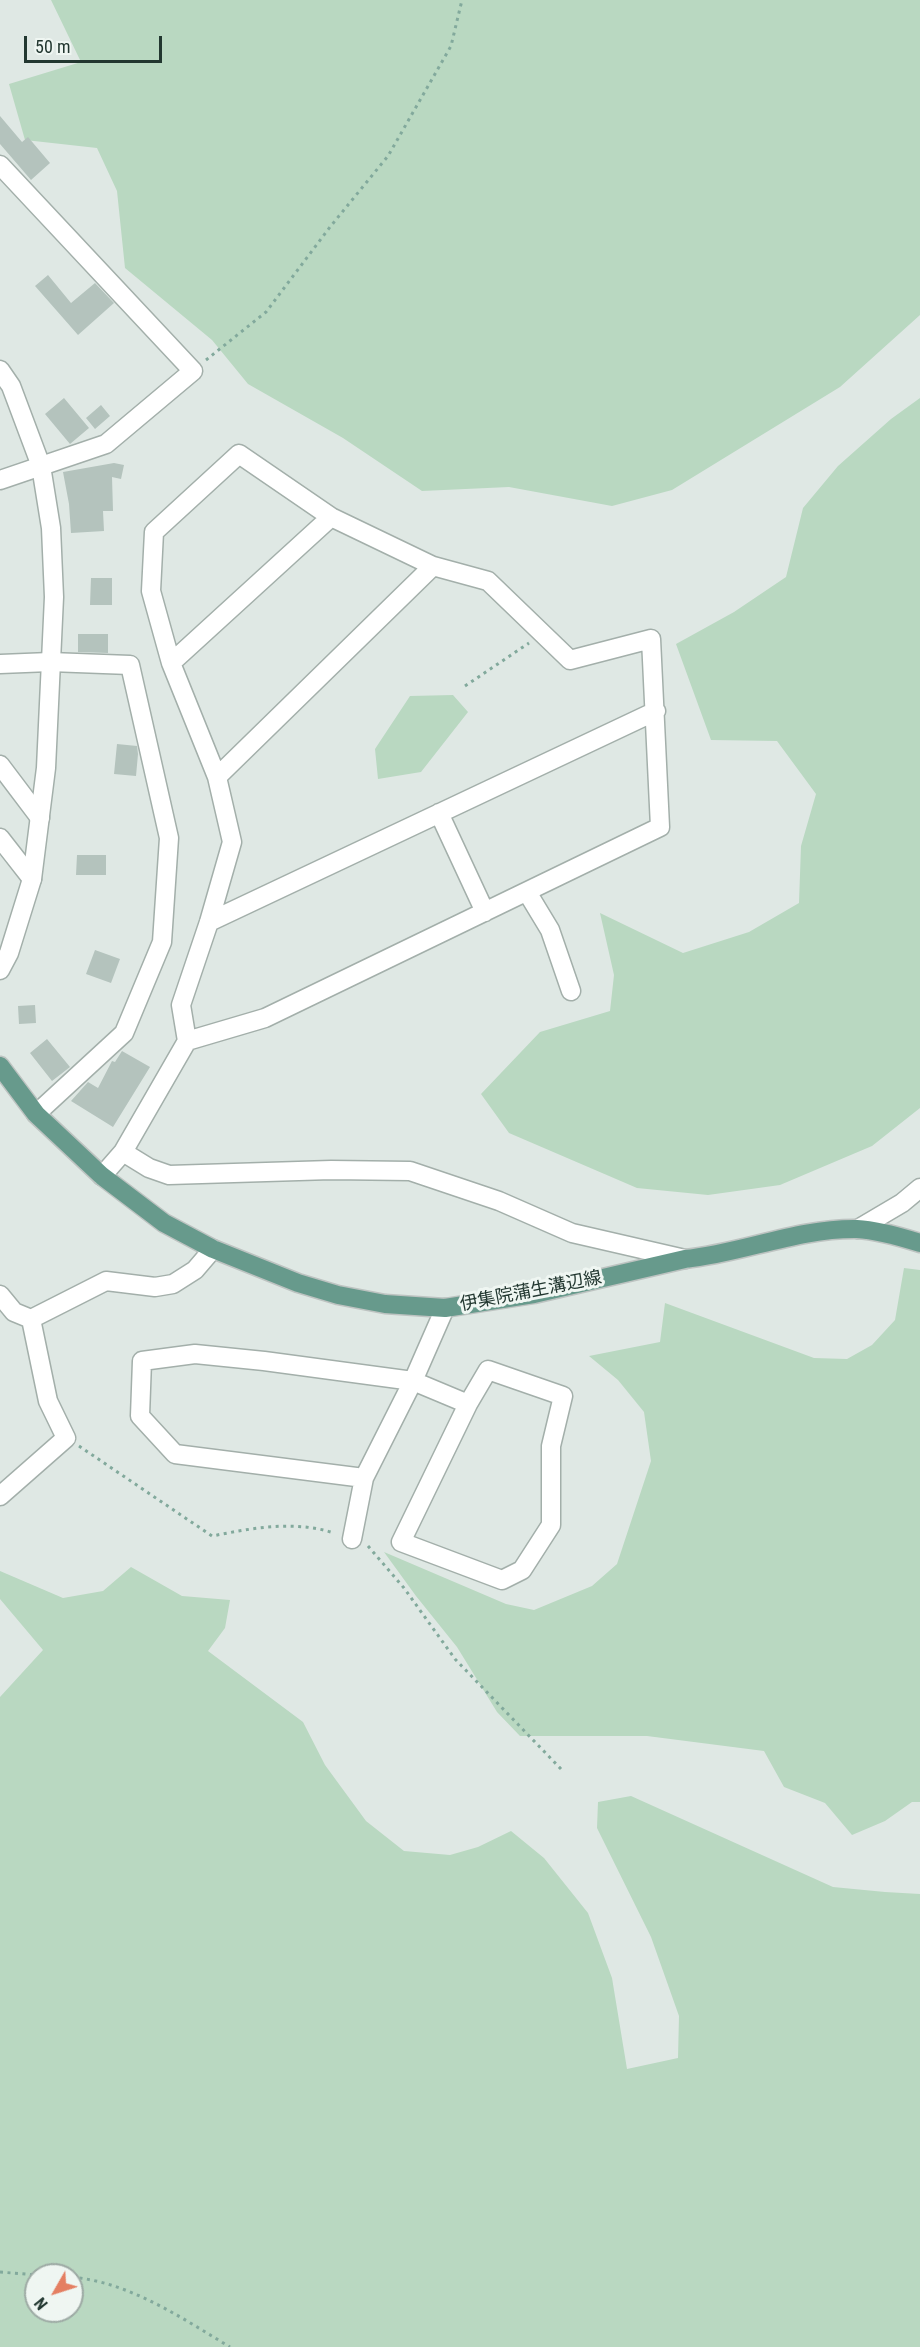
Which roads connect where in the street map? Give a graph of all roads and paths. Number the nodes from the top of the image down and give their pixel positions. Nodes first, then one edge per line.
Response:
1 (462, 0) edge
2 (0, 165) edge
3 (0, 370) edge
4 (193, 371) junction
5 (41, 466) junction
6 (0, 480) edge
7 (331, 517) junction
8 (434, 566) junction
9 (543, 634) junction
10 (50, 662) junction
11 (171, 663) junction
12 (0, 664) edge
13 (465, 686) dead end
14 (656, 711) junction
15 (0, 765) edge
16 (217, 777) junction
17 (439, 813) junction
18 (40, 818) junction
19 (0, 838) edge
20 (32, 879) junction
21 (527, 892) junction
22 (485, 912) junction
23 (209, 922) junction
24 (0, 970) edge
25 (571, 991) dead end
26 (187, 1041) junction
27 (0, 1066) edge
28 (36, 1114) junction
29 (123, 1152) junction
30 (102, 1176) junction
31 (920, 1188) edge
32 (858, 1229) junction
33 (920, 1242) edge
34 (213, 1249) junction
35 (686, 1259) junction
36 (0, 1295) edge
37 (445, 1308) junction
38 (31, 1319) junction
39 (413, 1381) junction
40 (468, 1404) junction
41 (66, 1438) junction
42 (364, 1478) junction
43 (0, 1496) edge
44 (352, 1539) junction
45 (561, 1769) dead end
46 (0, 2272) edge
47 (24, 2274) edge
48 (84, 2279) edge
49 (230, 2347) edge

1 - 4 path
2 - 4 street
3 - 5 street
4 - 5 street
5 - 6 street
5 - 10 street
7 - 8 street
7 - 11 street
7 - 11 street
8 - 9 street
8 - 16 street
9 - 13 path
9 - 14 street
10 - 12 street
10 - 18 street
10 - 28 street
11 - 16 street
14 - 17 street
14 - 21 street
15 - 18 street
16 - 23 street
17 - 22 street
17 - 23 street
18 - 20 street
19 - 20 street
20 - 24 street
21 - 22 street
21 - 25 street
22 - 26 street
23 - 26 street
26 - 29 street
27 - 28 main road, 伊集院蒲生溝辺線
28 - 30 main road, 伊集院蒲生溝辺線
29 - 30 street
29 - 35 street
30 - 34 main road, 伊集院蒲生溝辺線
31 - 32 street
32 - 33 main road, 伊集院蒲生溝辺線
32 - 35 main road, 伊集院蒲生溝辺線
34 - 37 main road, 伊集院蒲生溝辺線
34 - 38 street
35 - 37 main road, 伊集院蒲生溝辺線
36 - 38 street
37 - 39 street
38 - 41 street
39 - 40 street
39 - 42 street
39 - 42 street
40 - 40 street
41 - 43 street
41 - 44 path
42 - 44 street
44 - 45 path
46 - 47 path
48 - 49 path

